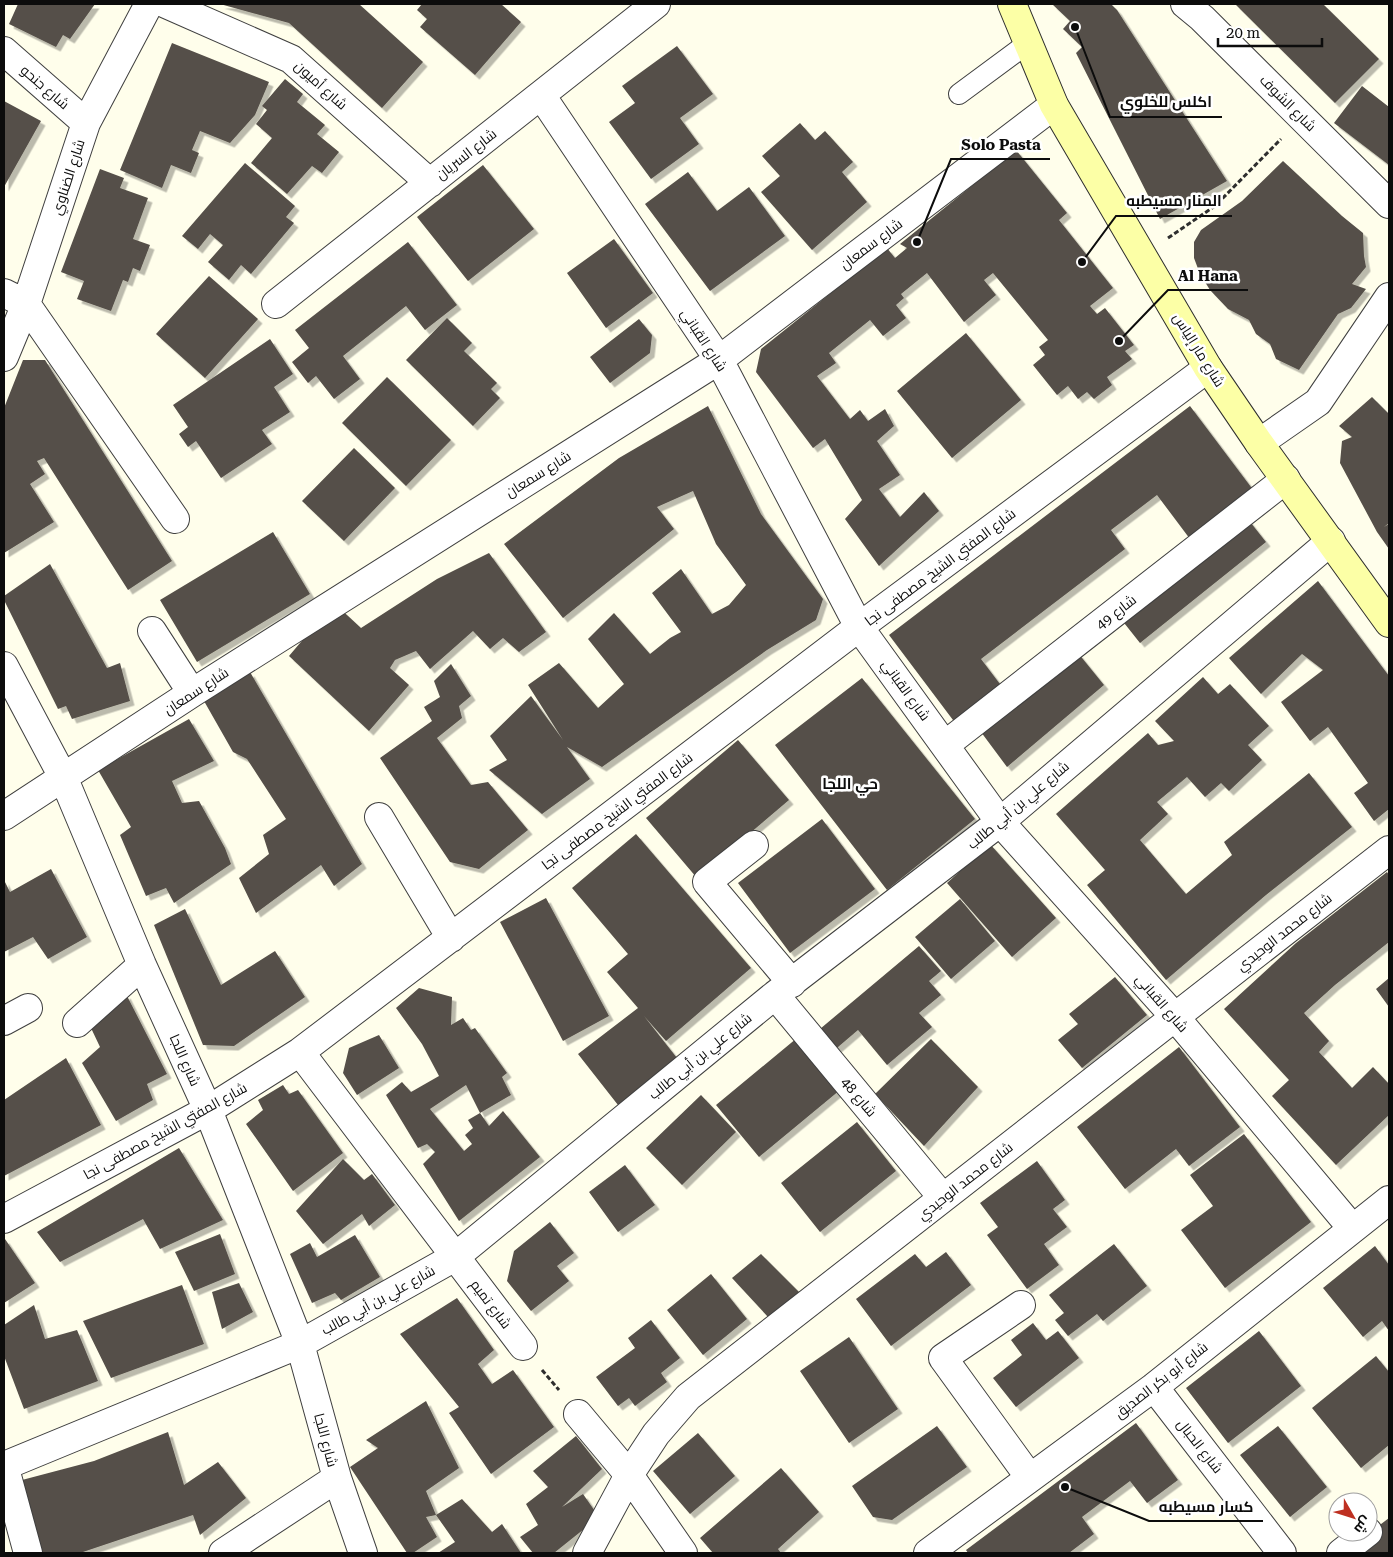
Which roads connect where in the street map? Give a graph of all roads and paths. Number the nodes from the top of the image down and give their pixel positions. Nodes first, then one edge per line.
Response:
1 (148, 4) edge
2 (166, 4) edge
3 (656, 4) edge
4 (1012, 4) edge
5 (1185, 4) edge
6 (1028, 43) junction
7 (4, 52) edge
8 (959, 94) dead end
9 (541, 95) junction
10 (1054, 105) junction
11 (1302, 116) junction
12 (86, 123) junction
13 (430, 183) junction
14 (1389, 204) edge
15 (1142, 255) junction
16 (1389, 297) edge
17 (15, 298) edge
18 (276, 304) dead end
19 (4, 357) edge
20 (719, 360) junction
21 (1208, 368) junction
22 (1259, 443) junction
23 (1286, 479) junction
24 (175, 519) dead end
25 (1331, 541) junction
26 (1389, 623) edge
27 (859, 627) junction
28 (152, 631) dead end
29 (4, 666) edge
30 (192, 693) junction
31 (945, 745) junction
32 (64, 778) junction
33 (4, 816) edge
34 (379, 817) dead end
35 (1000, 822) junction
36 (754, 845) dead end
37 (1389, 850) edge
38 (451, 938) junction
39 (142, 965) junction
40 (783, 989) junction
41 (28, 1008) dead end
42 (1175, 1017) junction
43 (4, 1021) edge
44 (77, 1023) dead end
45 (300, 1052) junction
46 (208, 1110) junction
47 (943, 1198) junction
48 (1389, 1200) edge
49 (4, 1219) edge
50 (1352, 1228) junction
51 (455, 1257) junction
52 (1021, 1305) dead end
53 (300, 1344) junction
54 (523, 1346) joint
55 (1154, 1387) junction
56 (578, 1414) joint
57 (4, 1466) edge
58 (629, 1475) junction
59 (337, 1478) junction
60 (1030, 1478) junction
61 (1355, 1542) edge
62 (28, 1553) edge
63 (223, 1553) edge
64 (363, 1553) edge
65 (587, 1553) edge
66 (683, 1553) edge
67 (928, 1553) edge
68 (1282, 1553) edge
69 (1341, 1553) edge

1 - 12 street, شارع الضناوي
2 - 13 street, شارع أميون
3 - 9 street, شارع السريان
4 - 6 street, شارع مار إلياس
5 - 11 street, شارع الشوف
6 - 8 lane
6 - 10 street, شارع مار إلياس
7 - 12 street, شارع جنحو
9 - 13 street, شارع السريان
9 - 20 street, شارع القباني
10 - 15 street, شارع مار إلياس
10 - 20 street, شارع سمعان
11 - 14 street, شارع الشوف
11 - 15 path
12 - 17 street, شارع الضناوي
13 - 18 street, شارع السريان
15 - 21 street, شارع مار إلياس
16 - 22 street
17 - 19 street, شارع الضناوي
17 - 24 street
20 - 27 street, شارع القباني
20 - 30 street, شارع سمعان
21 - 22 street, شارع مار إلياس
21 - 27 street, شارع المفتي الشيخ مصطفى نجا
22 - 23 street, شارع مار إلياس
23 - 25 street, شارع مار إلياس
23 - 31 street, شارع 49
25 - 26 street, شارع مار إلياس
25 - 35 street, شارع علي بن أبي طالب
27 - 31 street, شارع القباني
27 - 38 street, شارع المفتي الشيخ مصطفى نجا
28 - 30 street
29 - 32 street, شارع اللجا
30 - 32 street, شارع سمعان
31 - 35 street, شارع القباني
32 - 33 street, شارع سمعان
32 - 39 street, شارع اللجا
34 - 38 street
35 - 40 street, شارع علي بن أبي طالب
35 - 42 street, شارع القباني
36 - 40 street, شارع 48
37 - 42 street, شارع محمد الوحيدي
38 - 45 street, شارع المفتي الشيخ مصطفى نجا
39 - 44 street
39 - 46 street, شارع اللجا
40 - 47 street, شارع 48
40 - 51 street, شارع علي بن أبي طالب
41 - 43 street
42 - 47 street, شارع محمد الوحيدي
42 - 50 street, شارع القباني
45 - 46 street, شارع المفتي الشيخ مصطفى نجا
45 - 51 street, شارع تميم
46 - 49 street, شارع المفتي الشيخ مصطفى نجا
46 - 53 street, شارع اللجا
47 - 58 street, شارع محمد الوحيدي
48 - 50 street, شارع أبو بكر الصديق
50 - 55 street, شارع أبو بكر الصديق
51 - 53 street, شارع علي بن أبي طالب
51 - 54 street, شارع تميم
52 - 60 street
53 - 57 street, شارع علي بن أبي طالب
53 - 59 street, شارع اللجا
54 - 56 path
55 - 60 street, شارع أبو بكر الصديق
55 - 68 street, شارع الحبال
56 - 58 street
57 - 62 street
58 - 65 street, شارع محمد الوحيدي
58 - 66 street
59 - 63 street
59 - 64 street, شارع اللجا
60 - 67 street, شارع أبو بكر الصديق
61 - 69 street

